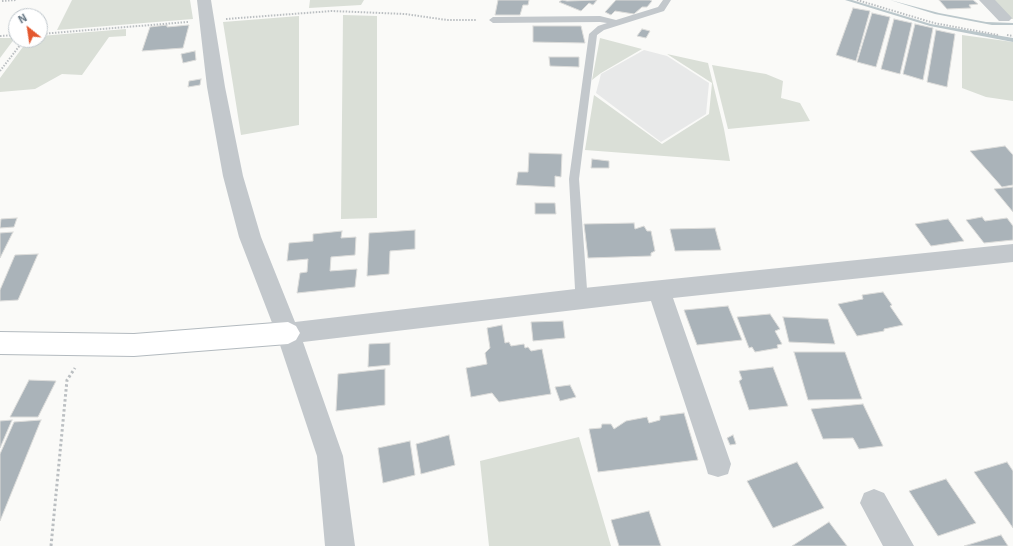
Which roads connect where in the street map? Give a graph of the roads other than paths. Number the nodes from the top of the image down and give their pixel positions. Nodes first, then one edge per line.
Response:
1 (204, 0) edge
2 (667, 0) edge
3 (986, 0) edge
4 (1004, 18) dead end
5 (493, 20) road end
6 (616, 23) junction
7 (1013, 253) edge
8 (581, 288) dead end
9 (659, 290) junction
10 (288, 332) junction
11 (0, 343) edge
12 (718, 464) dead end
13 (874, 503) dead end
14 (340, 546) edge
15 (899, 546) edge

1 - 10 street
2 - 6 lane
3 - 4 street
5 - 6 lane
6 - 8 lane
7 - 9 street
9 - 10 street
9 - 12 street
10 - 11 street
10 - 14 street
13 - 15 street

